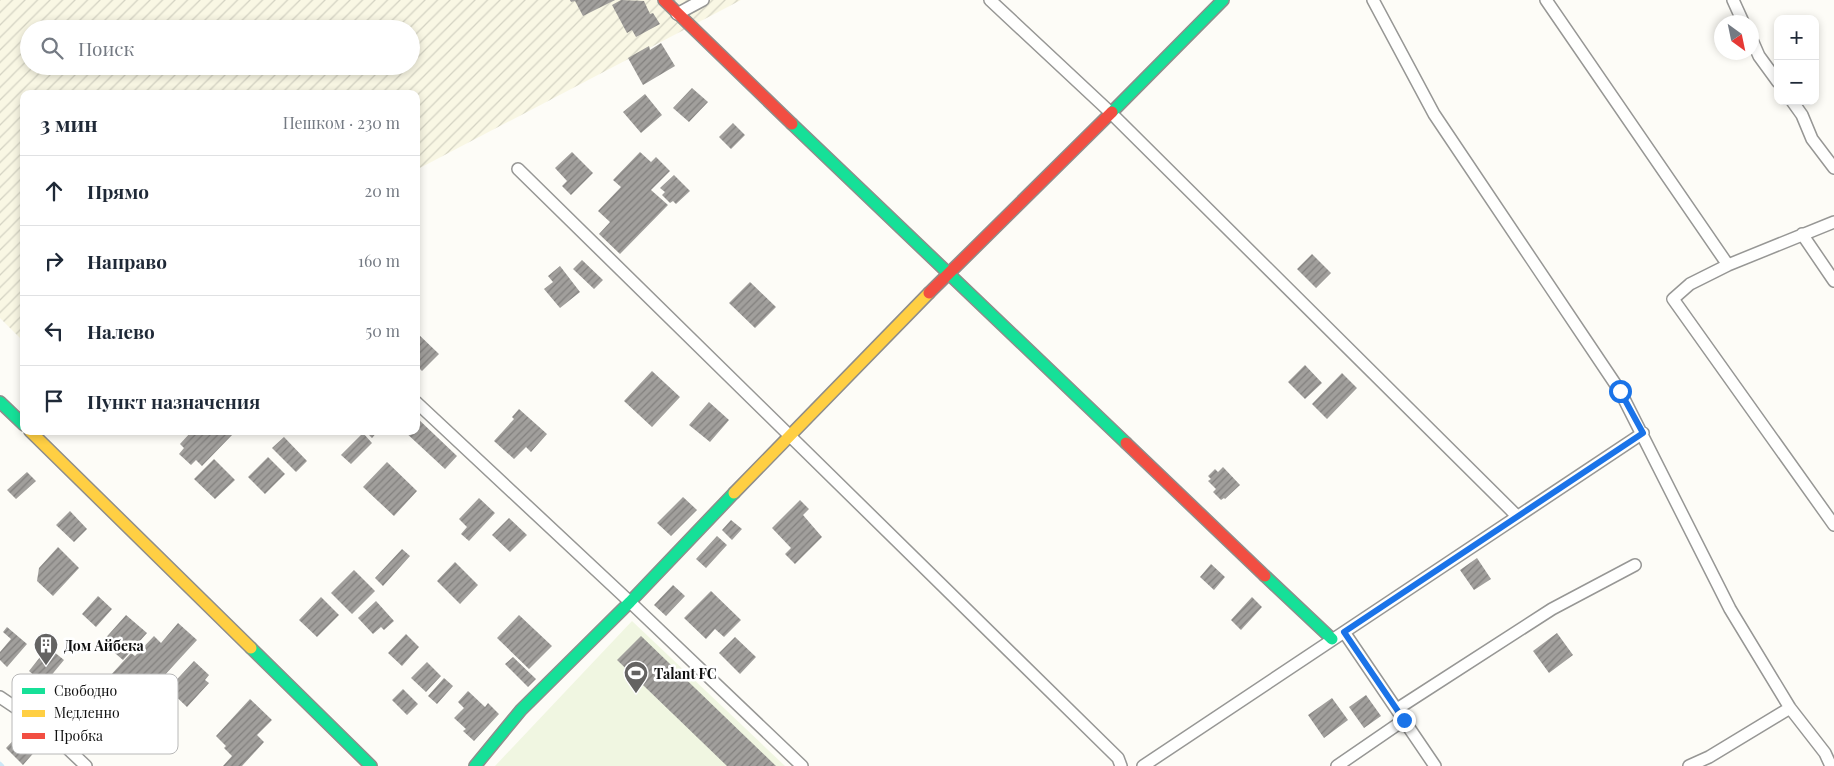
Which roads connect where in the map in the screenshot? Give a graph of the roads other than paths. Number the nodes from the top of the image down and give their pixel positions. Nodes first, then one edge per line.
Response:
1 (664, 0) edge
2 (703, 0) edge
3 (990, 0) edge
4 (1223, 0) edge
5 (1373, 0) edge
6 (1546, 0) edge
7 (1733, 0) edge
8 (677, 14) junction
9 (1740, 15) edge
10 (1759, 56) edge
11 (1774, 77) edge
12 (1795, 105) edge
13 (1112, 113) junction
14 (1834, 168) edge
15 (518, 169) dead end
16 (1834, 222) edge
17 (1802, 234) junction
18 (1728, 265) junction
19 (948, 274) junction
20 (1834, 281) edge
21 (0, 402) edge
22 (420, 406) edge
23 (20, 421) edge
24 (1643, 433) junction
25 (34, 435) edge
26 (790, 435) junction
27 (1517, 516) junction
28 (1834, 525) edge
29 (1635, 565) dead end
30 (630, 602) junction
31 (1344, 632) junction
32 (1332, 639) junction
33 (0, 697) edge
34 (12, 705) edge
35 (1790, 708) junction
36 (1397, 710) junction
37 (1404, 720) junction
38 (73, 754) edge
39 (86, 766) edge
40 (371, 766) edge
41 (475, 766) edge
42 (802, 766) edge
43 (1121, 766) edge
44 (1143, 766) edge
45 (1336, 766) edge
46 (1435, 766) edge
47 (1689, 766) edge
48 (1831, 766) edge

1 - 8 street
2 - 8 street
3 - 13 street
4 - 13 street
5 - 24 street
6 - 18 street
7 - 9 street
8 - 19 street
10 - 11 street
12 - 14 street
13 - 19 street
13 - 27 street
15 - 26 street
16 - 17 street
17 - 18 street
17 - 20 street
18 - 28 street
19 - 26 street
19 - 32 street
21 - 23 street
22 - 30 street
24 - 27 street
24 - 35 street
25 - 40 street
26 - 30 street
26 - 43 street
27 - 31 street
29 - 36 street
30 - 41 street
30 - 42 street
31 - 32 street
31 - 36 street
32 - 44 street
33 - 34 street
35 - 47 street
35 - 48 street
36 - 37 street
37 - 45 street
37 - 46 street
38 - 39 street

